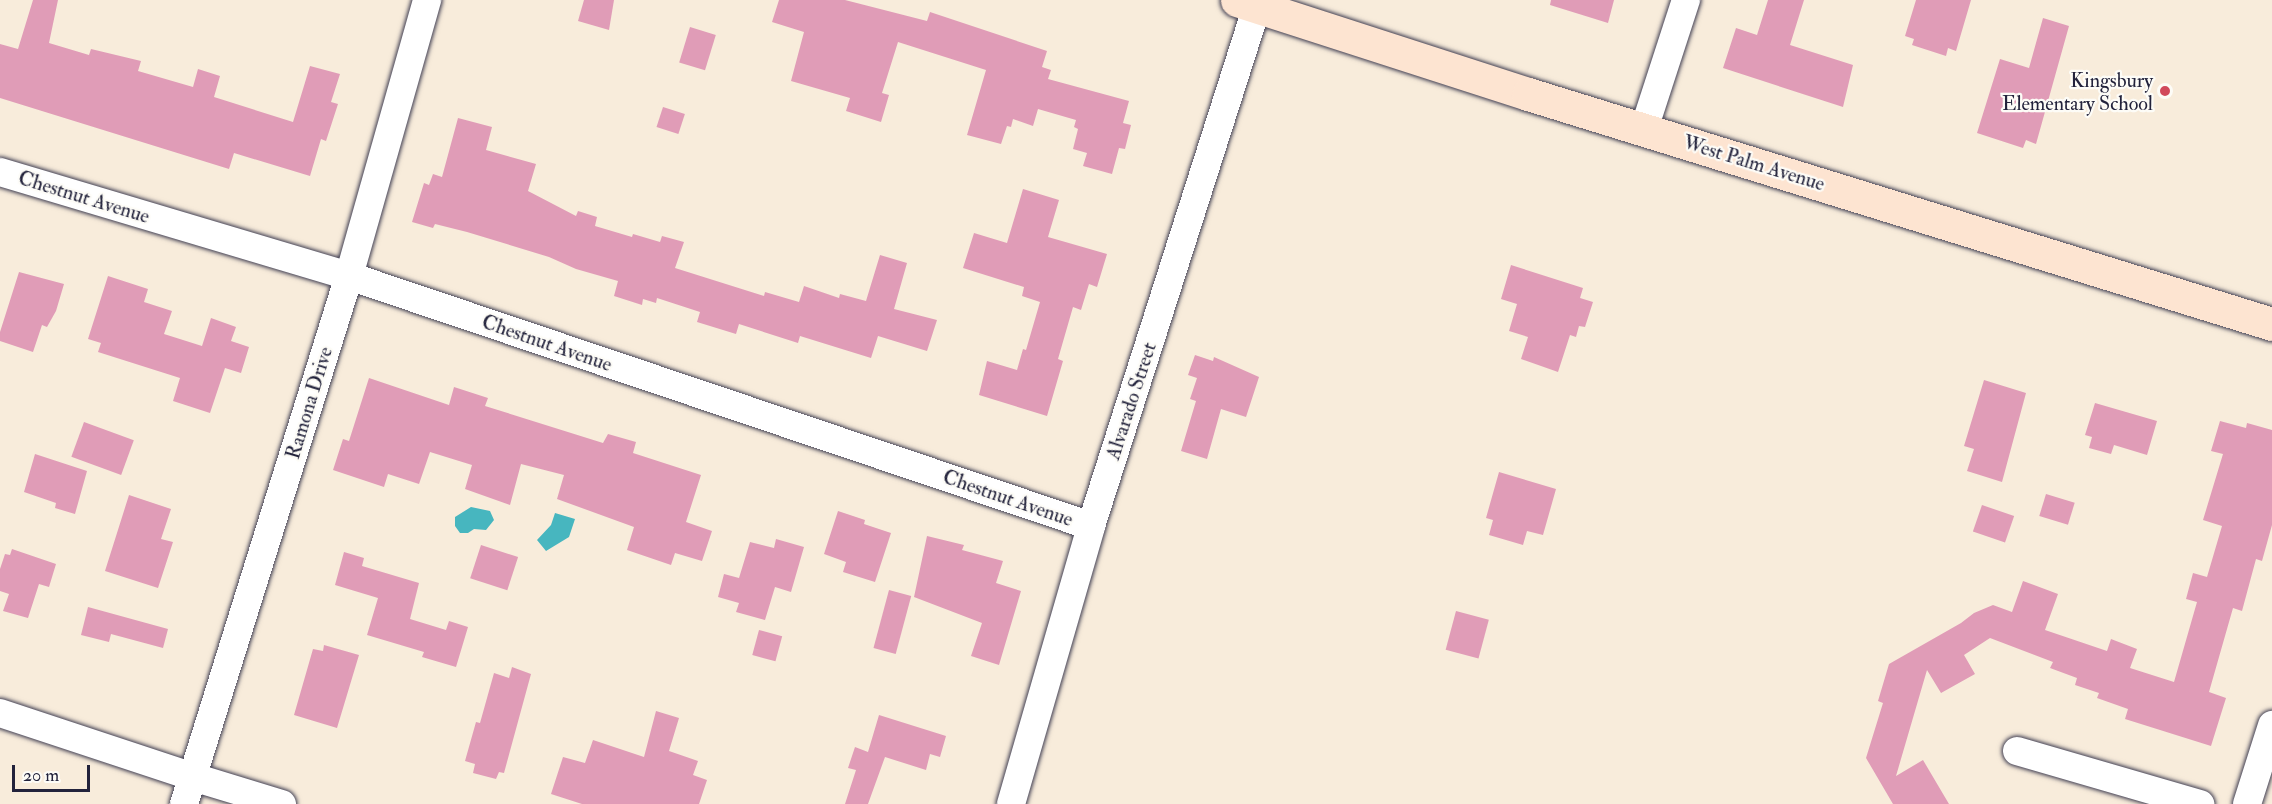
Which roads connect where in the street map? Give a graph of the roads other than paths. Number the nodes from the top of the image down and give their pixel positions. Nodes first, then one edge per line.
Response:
1 (427, 0) edge
2 (1686, 0) edge
3 (1251, 2) edge
4 (1644, 129) junction
5 (0, 172) edge
6 (349, 276) junction
7 (2272, 324) edge
8 (1091, 526) junction
9 (0, 713) edge
10 (2272, 725) edge
11 (2017, 751) dead end
12 (193, 777) junction
13 (184, 804) edge
14 (282, 804) edge
15 (1011, 804) edge
16 (2200, 804) edge
17 (2247, 804) edge

1 - 6 street, Ramona Drive
2 - 4 street
3 - 4 street, West Palm Avenue
3 - 8 street, Alvarado Street
4 - 7 street, West Palm Avenue
5 - 6 street, Chestnut Avenue
6 - 8 street, Chestnut Avenue
6 - 12 street, Ramona Drive
8 - 15 street, Alvarado Street
9 - 12 street
10 - 17 street
11 - 16 street
12 - 13 street, Ramona Drive
12 - 14 street

